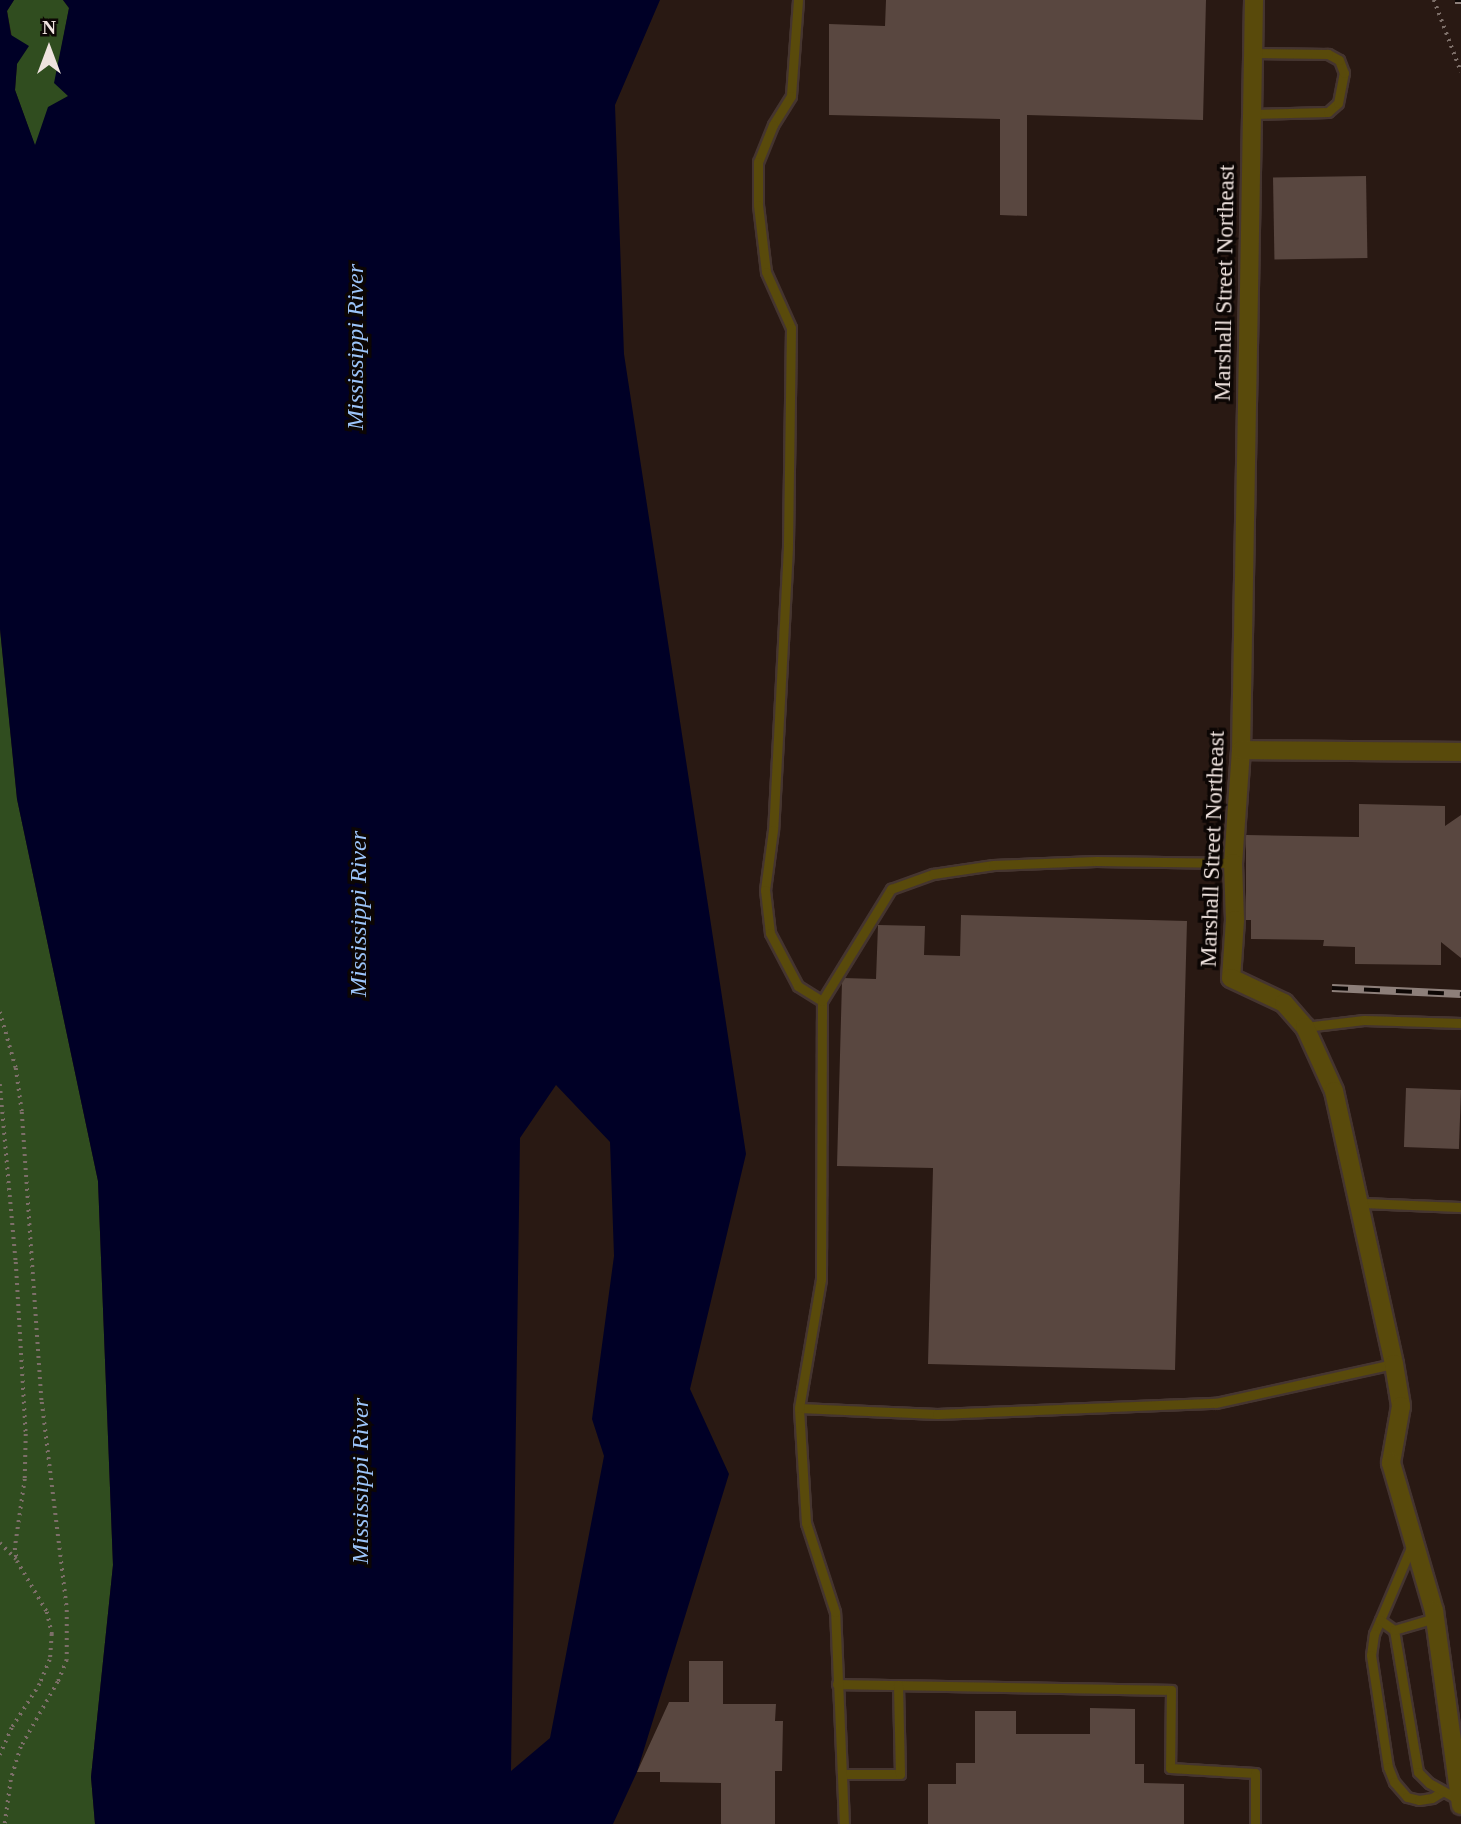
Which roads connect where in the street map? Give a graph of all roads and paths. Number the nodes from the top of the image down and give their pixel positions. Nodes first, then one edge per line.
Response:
1 (798, 0) edge
2 (1254, 0) edge
3 (1434, 0) edge
4 (1253, 54) junction
5 (1461, 72) edge
6 (1252, 114) junction
7 (1241, 750) junction
8 (1461, 752) edge
9 (1233, 863) junction
10 (822, 1001) junction
11 (0, 1012) edge
12 (1461, 1023) edge
13 (1306, 1027) junction
14 (0, 1084) edge
15 (1361, 1203) junction
16 (1461, 1208) edge
17 (1394, 1364) junction
18 (799, 1408) junction
19 (1413, 1541) junction
20 (0, 1544) edge
21 (17, 1561) junction
22 (1435, 1618) junction
23 (1380, 1620) junction
24 (1394, 1630) junction
25 (837, 1684) junction
26 (898, 1685) junction
27 (0, 1755) edge
28 (842, 1774) junction
29 (1443, 1791) junction
30 (1461, 1803) edge
31 (5, 1824) edge
32 (844, 1824) edge
33 (1255, 1824) edge

1 - 10 lane
2 - 4 street, Marshall Street Northeast
3 - 5 path
4 - 6 street, Marshall Street Northeast
4 - 6 lane
6 - 7 street, Marshall Street Northeast
7 - 8 street
7 - 9 street, Marshall Street Northeast
9 - 10 lane
9 - 13 street, Marshall Street Northeast
10 - 18 lane
11 - 31 path
12 - 13 lane
13 - 15 street, Marshall Street Northeast
14 - 21 path
15 - 16 lane
15 - 17 street, Marshall Street Northeast
17 - 18 lane
17 - 19 street, Marshall Street Northeast
18 - 25 lane
19 - 22 street, Marshall Street Northeast
19 - 23 lane
20 - 21 path
21 - 27 path
22 - 24 lane
22 - 30 street, Marshall Street Northeast
23 - 24 lane
23 - 29 lane
24 - 29 lane
25 - 26 lane
25 - 28 lane
26 - 28 lane
26 - 33 lane
28 - 32 lane
29 - 30 lane

